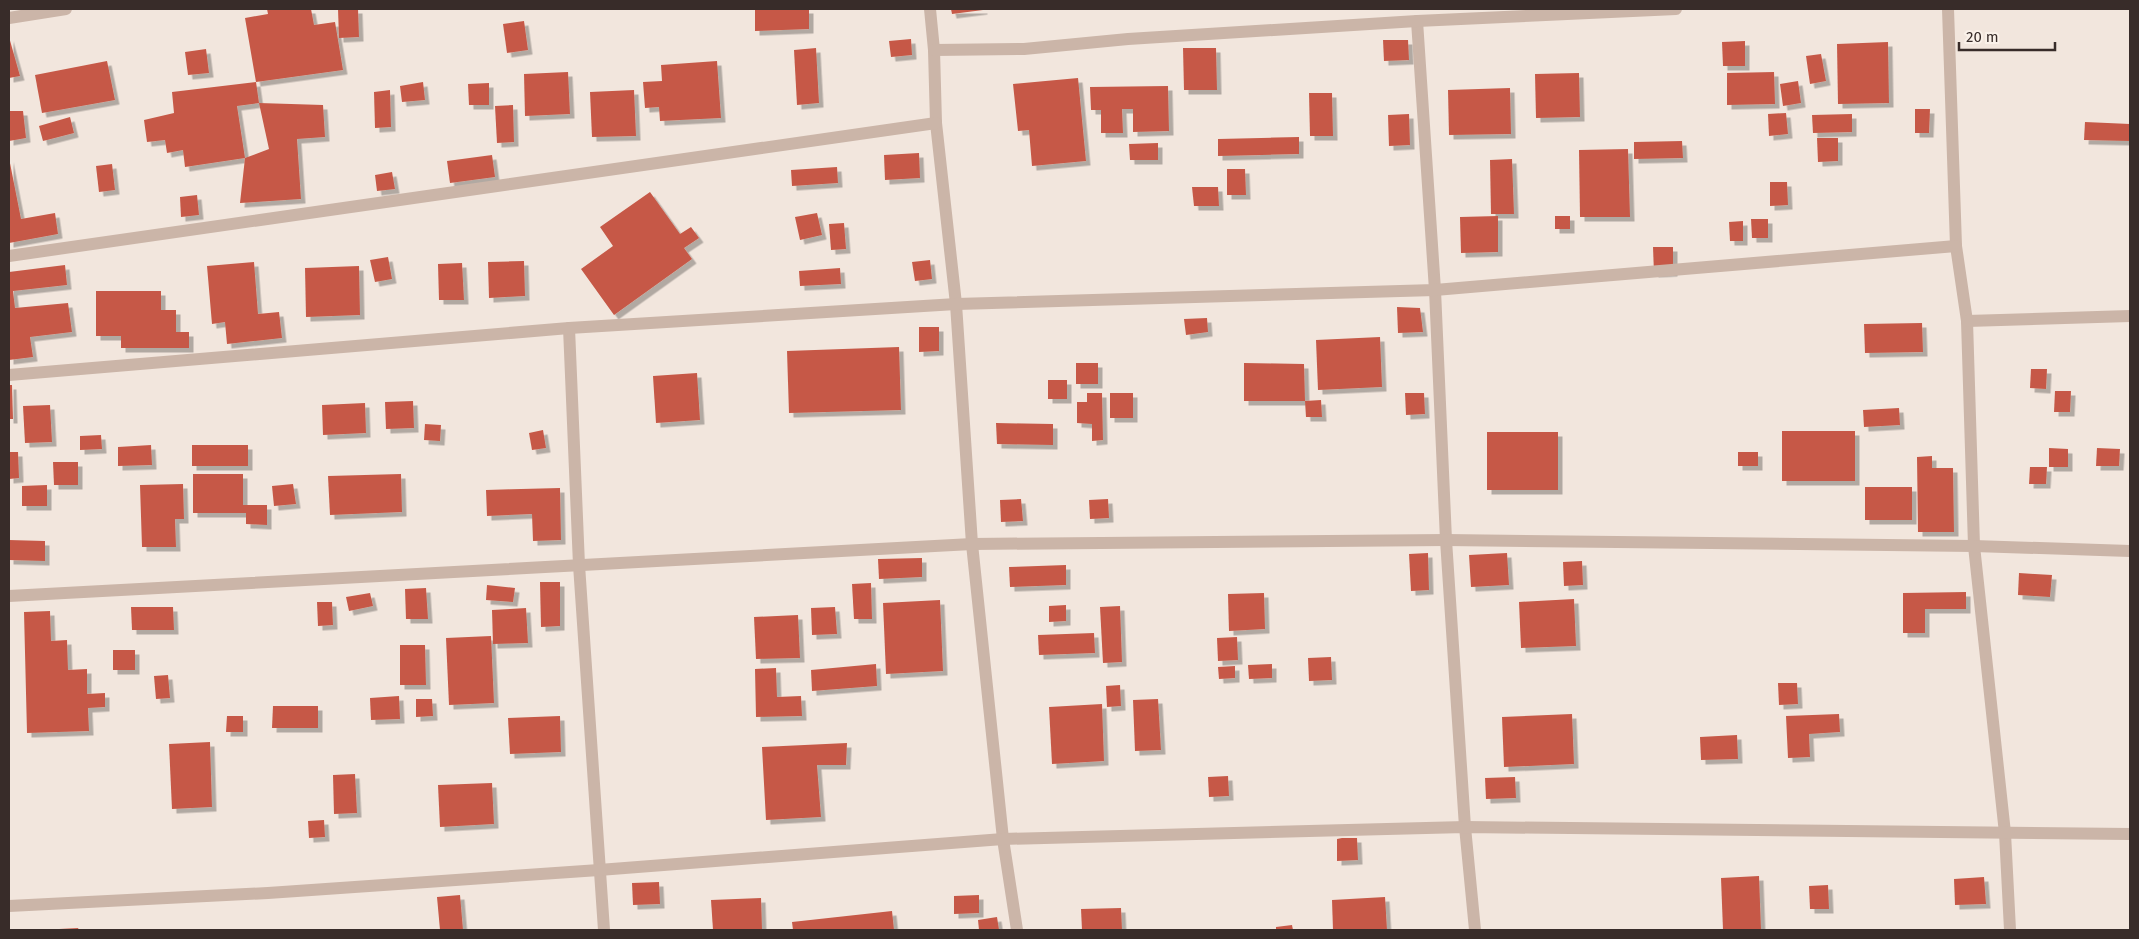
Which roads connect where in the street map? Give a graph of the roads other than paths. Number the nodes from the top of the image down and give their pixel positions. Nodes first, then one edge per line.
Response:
1 (66, 9) edge
2 (930, 9) edge
3 (1676, 9) edge
4 (1948, 9) edge
5 (9, 18) edge
6 (1417, 21) junction
7 (934, 50) junction
8 (936, 123) junction
9 (1956, 246) junction
10 (9, 256) edge
11 (1435, 290) junction
12 (956, 304) junction
13 (2130, 316) edge
14 (1967, 321) junction
15 (569, 328) junction
16 (9, 375) edge
17 (1446, 540) junction
18 (972, 544) junction
19 (1974, 546) junction
20 (2130, 551) edge
21 (579, 565) junction
22 (9, 596) edge
23 (1465, 827) junction
24 (2005, 834) junction
25 (2130, 834) edge
26 (1003, 839) junction
27 (599, 870) junction
28 (9, 906) edge
29 (604, 930) edge
30 (1017, 930) edge
31 (1475, 930) edge
32 (2010, 930) edge

1 - 5 street
2 - 7 street
3 - 6 street
4 - 9 street
6 - 7 street
6 - 11 street
7 - 8 street
8 - 10 street
8 - 12 street
9 - 11 street
9 - 14 street
11 - 12 street
11 - 17 street
12 - 15 street
12 - 18 street
13 - 14 street
14 - 19 street
15 - 16 street
15 - 21 street
17 - 18 street
17 - 19 street
17 - 23 street
18 - 21 street
18 - 26 street
19 - 20 street
19 - 24 street
21 - 22 street
21 - 27 street
23 - 24 street
23 - 26 street
23 - 31 street
24 - 25 street
24 - 32 street
26 - 27 street
26 - 30 street
27 - 28 street
27 - 29 street

